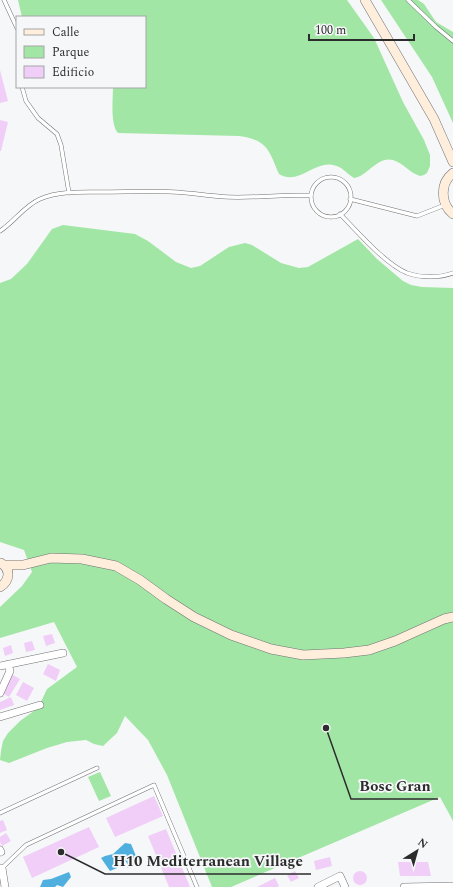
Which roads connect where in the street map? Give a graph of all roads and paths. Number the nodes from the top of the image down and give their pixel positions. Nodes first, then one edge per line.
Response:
1 (4, 0) edge
2 (365, 0) edge
3 (408, 0) edge
4 (16, 26) edge
5 (453, 41) edge
6 (22, 88) edge
7 (453, 162) edge
8 (453, 173) edge
9 (69, 194) junction
10 (311, 195) junction
11 (350, 199) junction
12 (446, 205) junction
13 (340, 214) junction
14 (453, 214) edge
15 (0, 231) edge
16 (453, 273) edge
17 (2, 563) edge
18 (23, 565) junction
19 (8, 577) junction
20 (0, 587) edge
21 (453, 617) edge
22 (62, 653) dead end
23 (8, 664) junction
24 (0, 666) edge
25 (0, 694) edge
26 (40, 705) dead end
27 (0, 717) edge
28 (97, 768) dead end
29 (0, 813) edge
30 (1, 868) edge
31 (421, 886) edge
32 (453, 886) edge
33 (5, 887) edge
34 (197, 887) edge
35 (318, 887) edge
36 (346, 887) edge
37 (404, 887) edge

1 - 4 lane
2 - 7 street
3 - 5 lane
6 - 9 lane
8 - 12 street
9 - 10 lane
9 - 15 lane
10 - 11 lane
10 - 13 lane
11 - 12 lane
11 - 13 lane
12 - 14 street
13 - 16 lane
17 - 18 street
17 - 19 street
18 - 19 street
18 - 21 street
19 - 20 street
22 - 23 street
23 - 24 street
23 - 25 street
26 - 27 street
28 - 29 lane
30 - 33 street
30 - 34 lane
31 - 32 street
31 - 37 street
35 - 36 street

